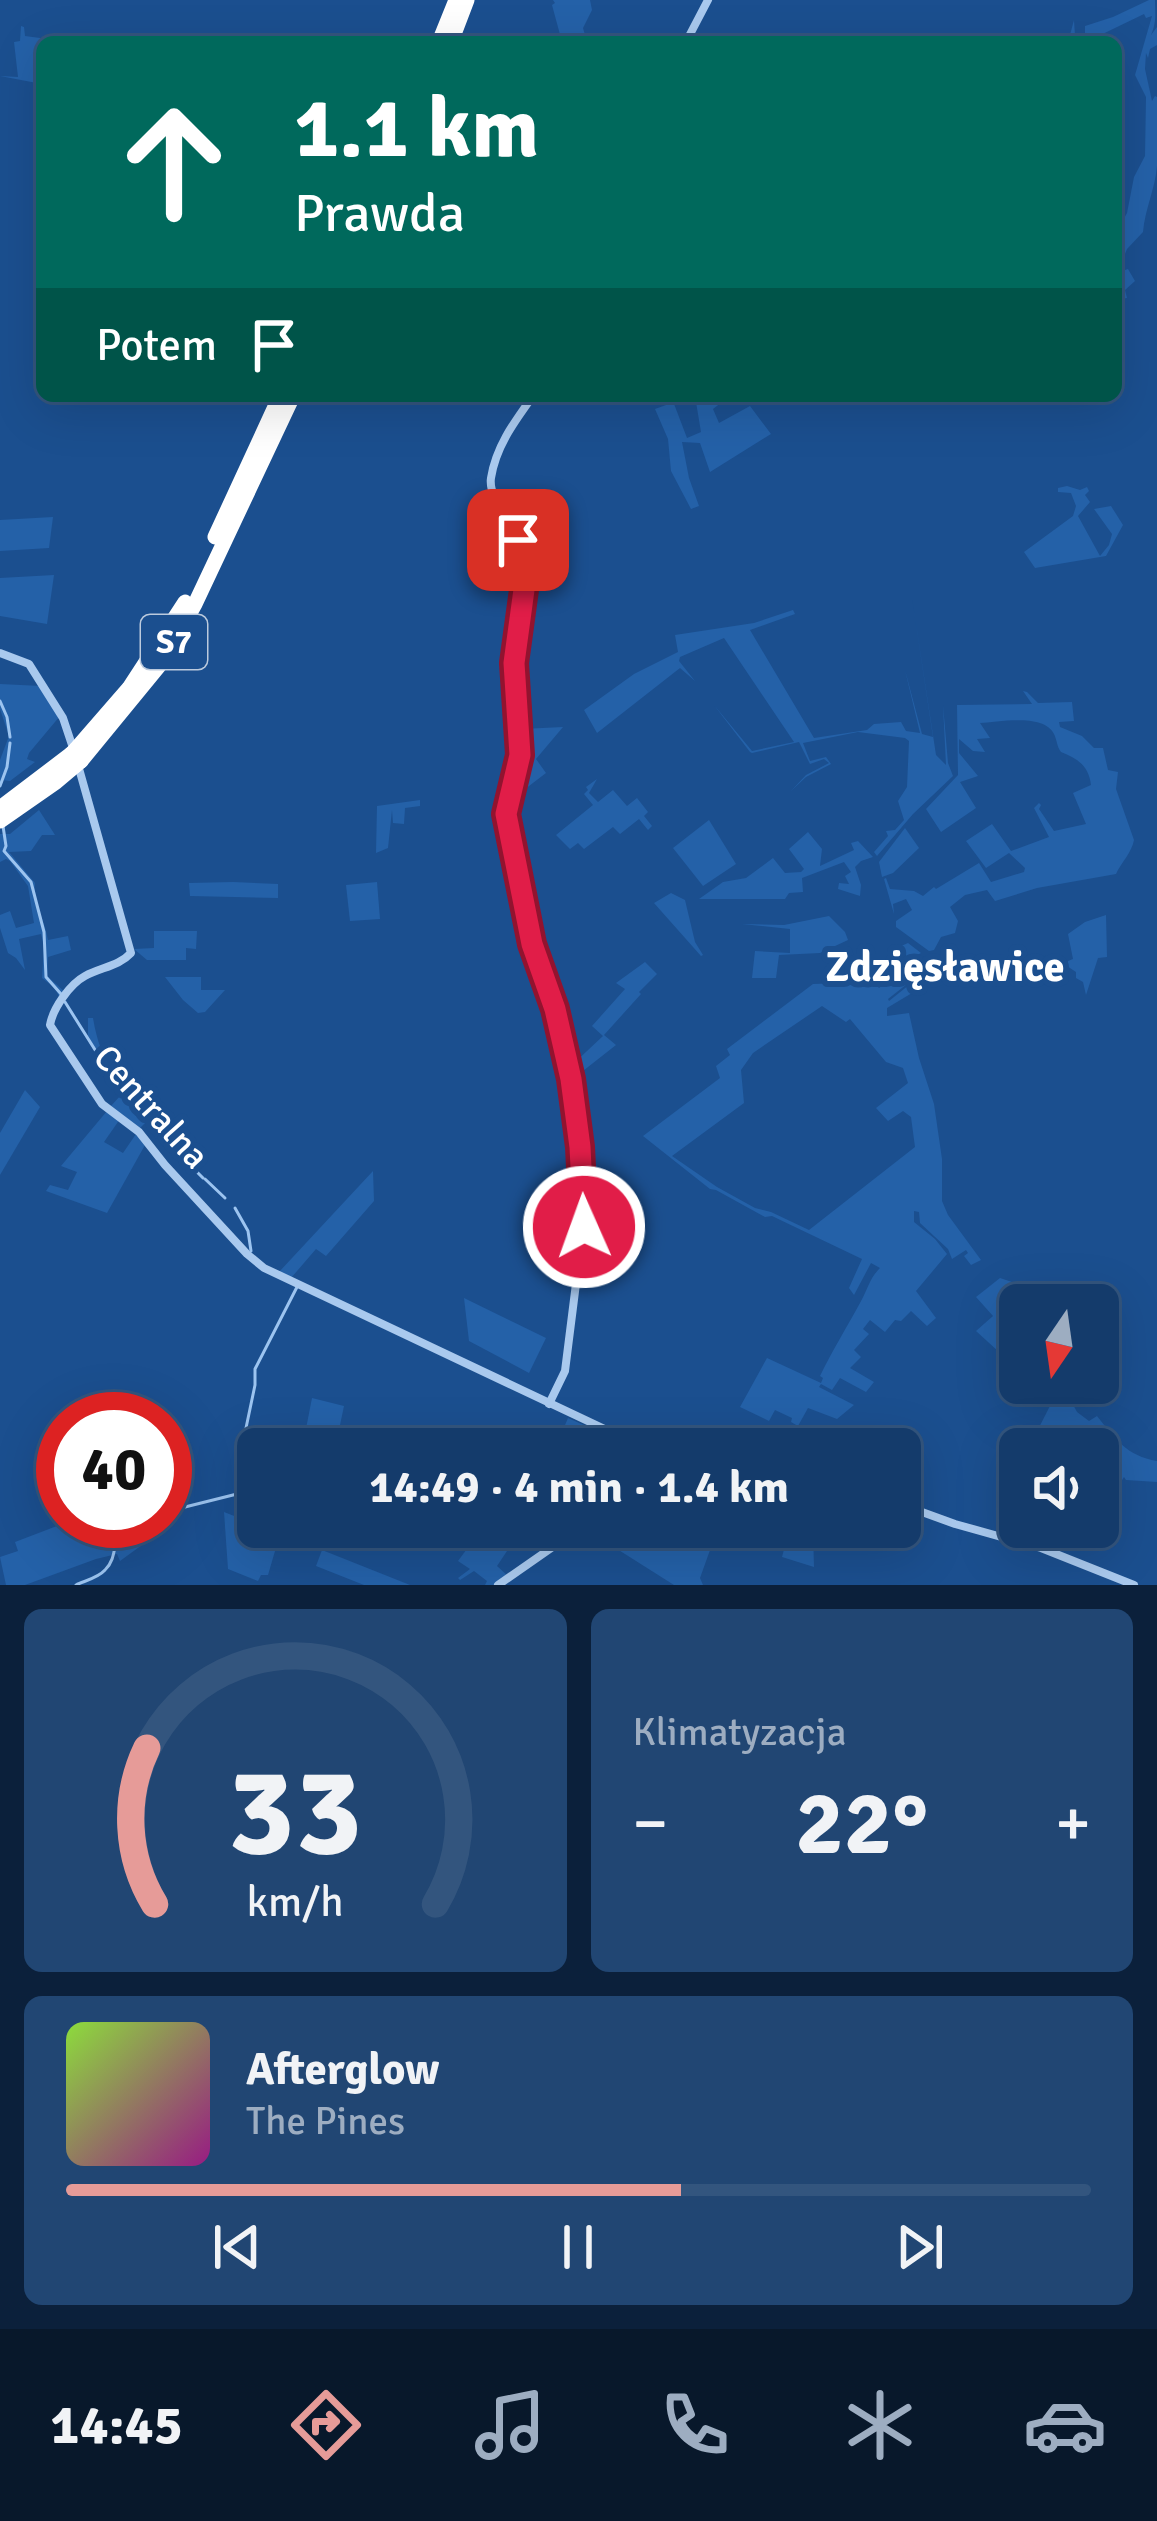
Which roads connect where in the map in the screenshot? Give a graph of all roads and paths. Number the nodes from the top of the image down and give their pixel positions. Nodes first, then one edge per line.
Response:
1 (456, 0) edge
2 (466, 0) edge
3 (708, 0) edge
4 (442, 36) edge
5 (453, 36) edge
6 (689, 36) edge
7 (278, 402) edge
8 (290, 402) edge
9 (529, 402) edge
10 (237, 503) junction
11 (0, 653) edge
12 (76, 757) junction
13 (0, 808) edge
14 (0, 821) edge
15 (549, 1404) junction
16 (601, 1428) edge
17 (921, 1511) edge
18 (553, 1548) edge
19 (498, 1585) edge
20 (1134, 1585) edge

1 - 4 highway
2 - 5 highway
3 - 6 street
7 - 10 highway, S7
8 - 10 highway, S7
9 - 15 street
10 - 12 highway, S7
11 - 15 street, Centralna
12 - 13 highway, S7
12 - 14 highway, S7
15 - 16 street
17 - 20 street
18 - 19 street

